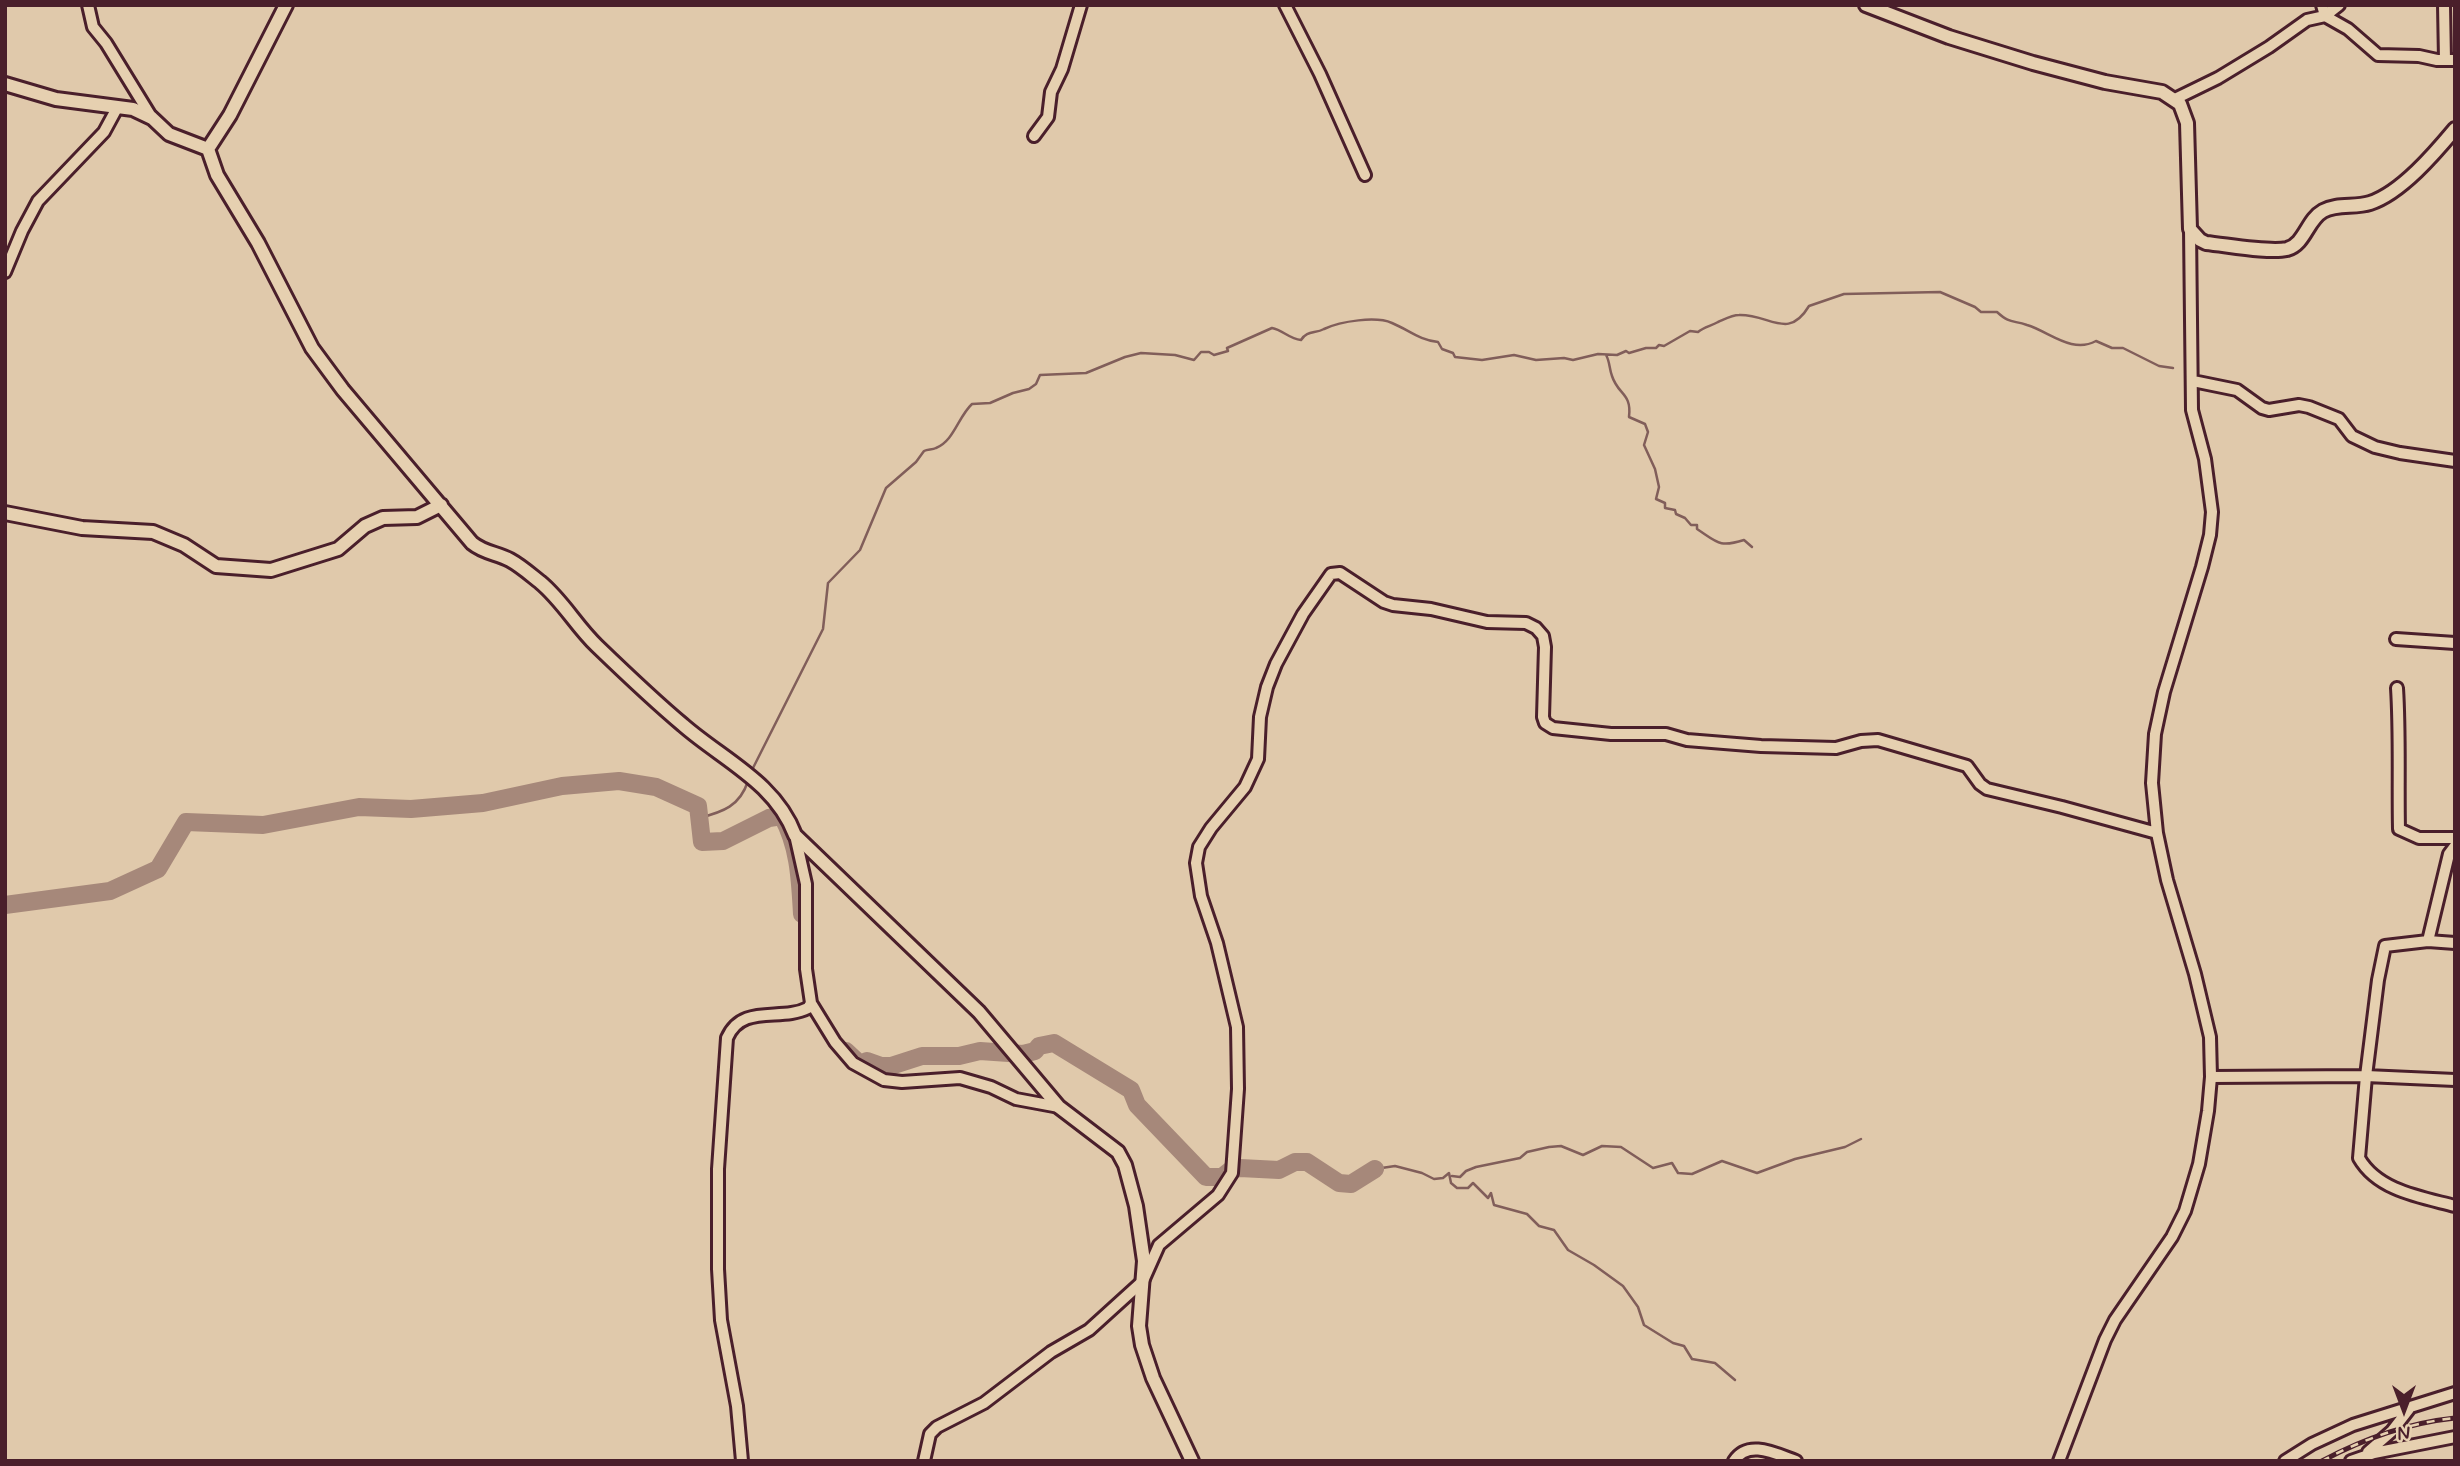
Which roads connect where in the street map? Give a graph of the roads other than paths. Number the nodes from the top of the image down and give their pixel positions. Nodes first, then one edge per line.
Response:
1 (88, 5) edge
2 (286, 5) edge
3 (1082, 5) edge
4 (1284, 5) edge
5 (1866, 5) edge
6 (2339, 5) edge
7 (2444, 5) edge
8 (2324, 10) edge
9 (2450, 60) edge
10 (5, 84) edge
11 (2175, 99) junction
12 (117, 108) junction
13 (152, 118) junction
14 (2455, 129) edge
15 (1034, 136) dead end
16 (208, 149) junction
17 (1365, 175) dead end
18 (2190, 229) junction
19 (5, 272) edge
20 (2193, 381) junction
21 (2455, 461) edge
22 (441, 505) junction
23 (5, 513) edge
24 (2396, 639) dead end
25 (2455, 643) edge
26 (2397, 688) dead end
27 (2157, 833) junction
28 (795, 835) junction
29 (2455, 838) edge
30 (2455, 846) edge
31 (2428, 941) junction
32 (2455, 943) edge
33 (811, 1003) junction
34 (2366, 1076) junction
35 (2211, 1077) junction
36 (2455, 1080) edge
37 (1059, 1107) junction
38 (2455, 1206) edge
39 (1143, 1281) junction
40 (2455, 1393) edge
41 (2409, 1409) junction
42 (2455, 1437) edge
43 (2363, 1455) junction
44 (742, 1461) edge
45 (924, 1461) edge
46 (1192, 1461) edge
47 (1734, 1461) edge
48 (1796, 1461) edge
49 (2059, 1461) edge
50 (2285, 1461) edge
51 (2351, 1461) edge

1 - 13 street
2 - 16 street
3 - 15 street
4 - 17 street
5 - 11 street
6 - 8 street
7 - 9 street
8 - 9 street
8 - 11 street
10 - 12 street
11 - 18 street
12 - 13 street
12 - 19 street
13 - 16 street
14 - 18 street
16 - 22 street
18 - 20 street
20 - 21 street
20 - 27 street
22 - 23 street
22 - 28 street
24 - 25 street
26 - 29 street
27 - 35 street
27 - 39 street
28 - 33 street
28 - 37 street
30 - 31 street
31 - 32 street
31 - 34 street
33 - 37 street
33 - 44 street
34 - 35 street
34 - 36 street
34 - 38 street
35 - 49 street
37 - 39 street
39 - 45 street
39 - 46 street
40 - 41 street
41 - 43 street
41 - 50 street
42 - 43 street
43 - 51 street
47 - 48 street

